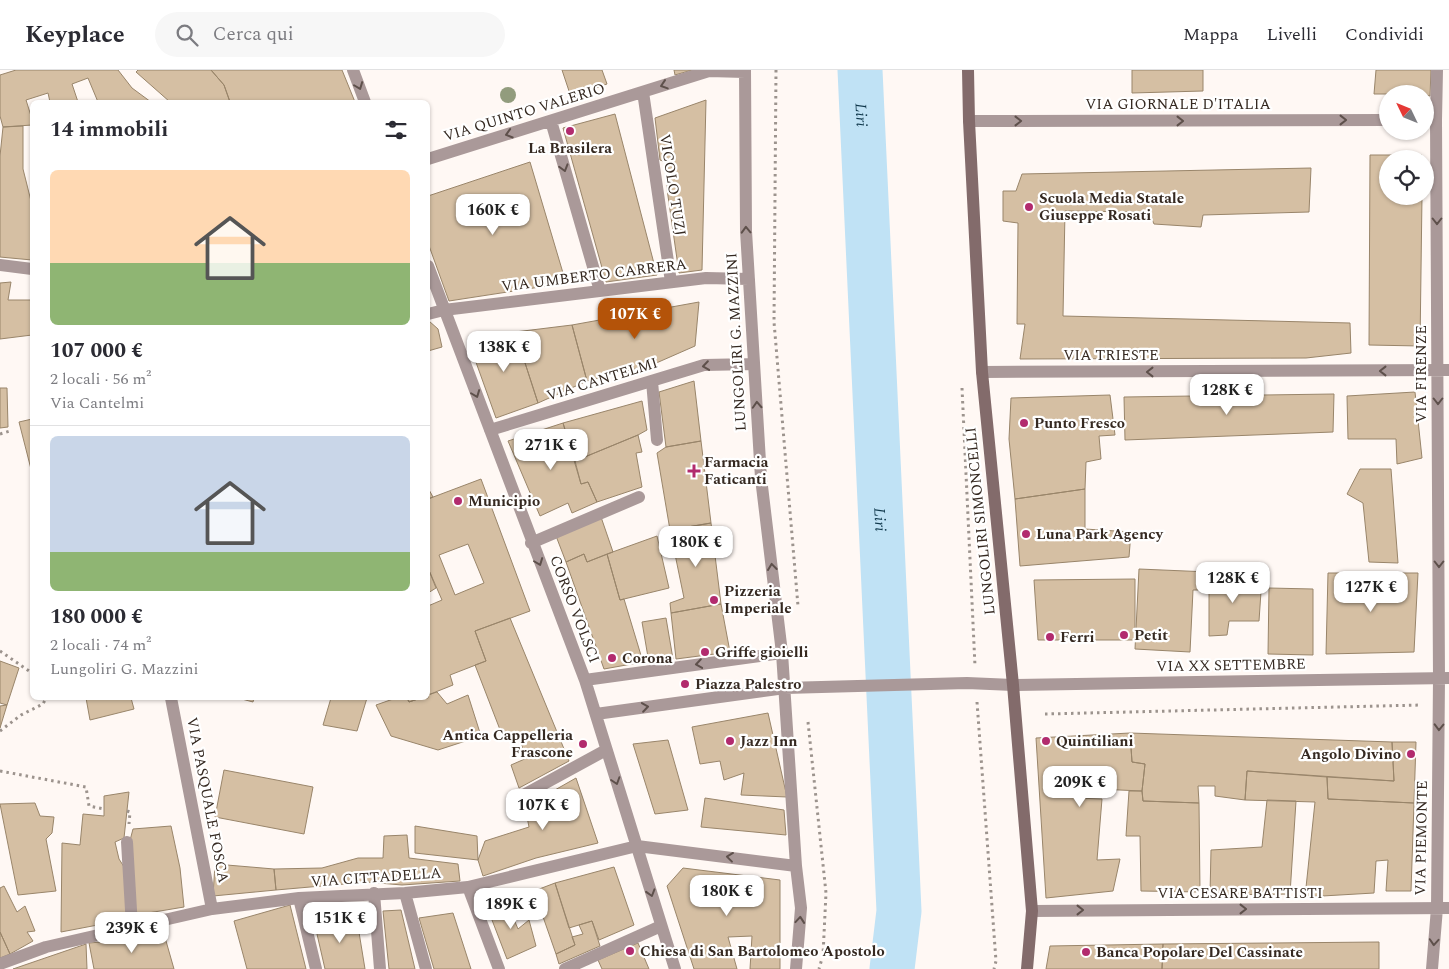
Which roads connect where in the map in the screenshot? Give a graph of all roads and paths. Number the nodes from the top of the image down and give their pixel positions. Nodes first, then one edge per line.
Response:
1 (353, 70) edge
2 (776, 70) edge
3 (968, 70) edge
4 (1437, 70) edge
5 (745, 71) edge
6 (642, 92) junction
7 (1443, 95) edge
8 (364, 100) edge
9 (1434, 112) edge
10 (1379, 120) edge
11 (551, 121) junction
12 (969, 121) junction
13 (1431, 140) edge
14 (430, 158) edge
15 (0, 265) edge
16 (30, 269) edge
17 (430, 272) edge
18 (749, 279) junction
19 (671, 282) junction
20 (600, 291) junction
21 (444, 310) junction
22 (430, 314) edge
23 (754, 364) junction
24 (1443, 371) edge
25 (982, 372) junction
26 (962, 378) dead end
27 (652, 381) junction
28 (490, 430) junction
29 (10, 431) dead end
30 (0, 434) edge
31 (657, 440) dead end
32 (639, 497) dead end
33 (532, 542) junction
34 (798, 610) dead end
35 (0, 651) edge
36 (782, 653) junction
37 (30, 672) edge
38 (1444, 678) edge
39 (585, 680) junction
40 (972, 683) junction
41 (1013, 684) junction
42 (809, 687) junction
43 (785, 688) junction
44 (45, 700) edge
45 (171, 700) edge
46 (1439, 705) junction
47 (596, 714) junction
48 (1045, 714) dead end
49 (0, 731) edge
50 (606, 750) junction
51 (0, 771) edge
52 (518, 798) dead end
53 (104, 809) dead end
54 (127, 842) dead end
55 (637, 846) junction
56 (796, 866) junction
57 (468, 887) junction
58 (374, 893) junction
59 (405, 893) junction
60 (299, 898) junction
61 (1443, 908) edge
62 (212, 909) junction
63 (1032, 911) junction
64 (132, 926) junction
65 (661, 926) junction
66 (0, 964) edge
67 (316, 969) edge
68 (380, 969) edge
69 (426, 969) edge
70 (499, 969) edge
71 (565, 969) edge
72 (675, 969) edge
73 (796, 969) edge
74 (819, 969) edge
75 (994, 969) edge
76 (1027, 969) edge
77 (1432, 969) edge

1 -> 8 street
2 - 34 path
3 - 12 main road, LUNGOLIRI SIMONCELLI
4 - 7 street, VIA FIRENZE
5 -> 6 street, VIA QUINTO VALERIO
18 -> 5 street, LUNGOLIRI G. MAZZINI
6 - 11 street, VIA QUINTO VALERIO
6 - 19 street, VICOLO TUZJ
7 - 9 street, VIA FIRENZE
12 -> 10 street, VIA GIORNALE D'ITALIA
11 -> 14 street, VIA QUINTO VALERIO
11 -> 20 street
12 - 25 main road, LUNGOLIRI SIMONCELLI
13 -> 24 street, VIA FIRENZE
15 - 16 street
17 - 21 street, CORSO VOLSCI
18 - 19 street, VIA UMBERTO CARRERA
18 - 23 street, LUNGOLIRI G. MAZZINI
19 - 20 street, VIA UMBERTO CARRERA
20 - 21 street, VIA UMBERTO CARRERA
21 - 22 street
21 -> 28 street, CORSO VOLSCI
23 -> 27 street, VIA CANTELMI
36 -> 23 street, LUNGOLIRI G. MAZZINI
24 -> 25 street, VIA TRIESTE
24 -> 38 street, VIA FIRENZE
25 - 41 main road, LUNGOLIRI SIMONCELLI
26 - 40 path
27 - 28 street, VIA CANTELMI
27 - 31 street
28 - 33 street, CORSO VOLSCI
29 - 30 path
32 - 33 street
33 -> 39 street, CORSO VOLSCI
35 - 37 path
36 -> 39 street
36 - 43 street, LUNGOLIRI G. MAZZINI
38 - 41 street, VIA XX SETTEMBRE
38 - 46 street, VIA PIEMONTE
39 - 47 street, CORSO VOLSCI
40 - 41 street, VIA XX SETTEMBRE
40 - 42 street, VIA XX SETTEMBRE
40 - 75 path
41 - 63 main road, LUNGOLIRI SIMONCELLI
42 - 43 street, VIA XX SETTEMBRE
42 - 74 path
47 -> 43 street
43 - 56 street, LUNGOLIRI G. MAZZINI
44 - 49 path
45 - 62 street, VIA PASQUALE FOSCA
46 - 48 path
46 -> 61 street, VIA PIEMONTE
47 - 50 street, CORSO VOLSCI
50 - 52 street
50 -> 55 street, CORSO VOLSCI
51 - 53 path
54 - 64 street
56 -> 55 street
55 - 57 street, VIA CITTADELLA
55 -> 65 street, CORSO VOLSCI
73 -> 56 street, LUNGOLIRI G. MAZZINI
57 - 59 street, VIA CITTADELLA
57 - 70 street
58 - 59 street, VIA CITTADELLA
58 - 60 street, VIA CITTADELLA
58 - 68 street
59 - 69 street
60 - 62 street, VIA CITTADELLA
60 - 67 street
63 -> 61 street, VIA CESARE BATTISTI
61 -> 77 street, VIA PIEMONTE
62 - 64 street, VIA CITTADELLA
63 - 76 main road, LUNGOLIRI SIMONCELLI
64 - 66 street, VIA CITTADELLA
65 - 71 street
65 - 72 street, CORSO VOLSCI

